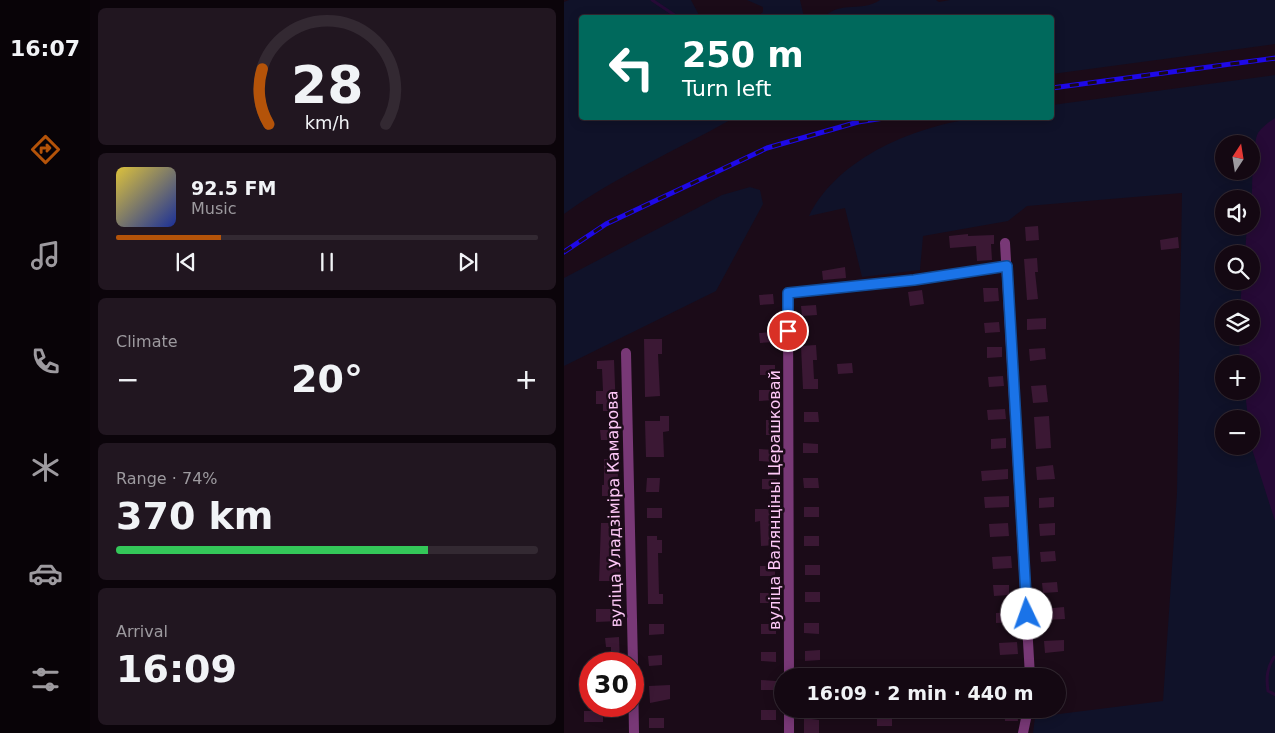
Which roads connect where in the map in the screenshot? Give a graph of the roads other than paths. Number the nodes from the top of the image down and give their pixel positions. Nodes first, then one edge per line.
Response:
1 (1005, 243) dead end
2 (1007, 266) junction
3 (626, 353) dead end
4 (633, 652) edge
5 (789, 668) edge
6 (1030, 668) edge
7 (634, 717) edge
8 (789, 718) edge
9 (1026, 718) edge
10 (634, 733) edge
11 (790, 733) edge
12 (1023, 733) edge

1 - 2 street
2 - 5 street, вуліца Валянціны Церашковай
2 - 6 street
3 - 4 street, вуліца Уладзіміра Камарова
7 - 10 street
8 - 11 street
9 - 12 street

